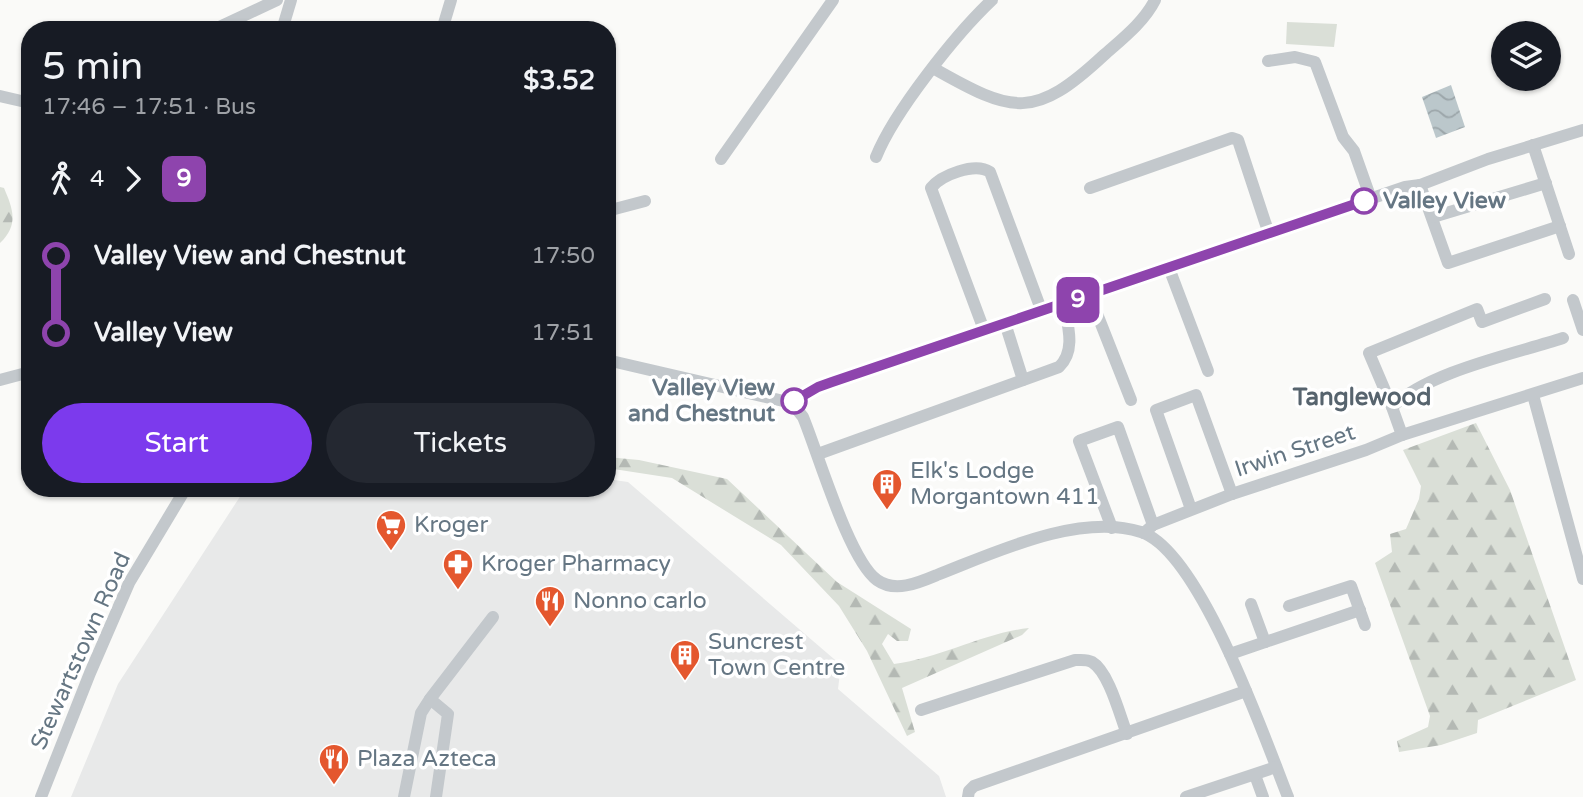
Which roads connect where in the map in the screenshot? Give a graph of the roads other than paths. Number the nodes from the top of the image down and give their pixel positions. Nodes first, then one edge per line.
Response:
1 (277, 0) edge
2 (291, 0) edge
3 (451, 0) edge
4 (833, 0) edge
5 (992, 0) edge
6 (1156, 0) edge
7 (232, 21) edge
8 (285, 21) edge
9 (445, 21) edge
10 (1268, 61) dead end
11 (933, 68) junction
12 (0, 96) edge
13 (21, 101) edge
14 (1583, 130) edge
15 (1533, 145) junction
16 (876, 157) dead end
17 (721, 159) dead end
18 (1546, 183) junction
19 (1420, 185) junction
20 (1090, 188) dead end
21 (1371, 199) junction
22 (645, 201) dead end
23 (616, 209) edge
24 (1433, 217) junction
25 (1560, 226) junction
26 (1269, 234) junction
27 (1569, 254) dead end
28 (1169, 268) junction
29 (1090, 296) junction
30 (1545, 299) dead end
31 (1573, 300) dead end
32 (1064, 304) junction
33 (1042, 312) junction
34 (1005, 323) junction
35 (984, 330) junction
36 (1583, 330) edge
37 (1563, 338) dead end
38 (616, 362) edge
39 (1208, 371) dead end
40 (21, 374) edge
41 (1583, 378) edge
42 (0, 380) edge
43 (1023, 380) junction
44 (1533, 395) junction
45 (1131, 400) dead end
46 (792, 403) junction
47 (1392, 407) junction
48 (1402, 435) junction
49 (818, 454) junction
50 (1232, 494) junction
51 (181, 497) edge
52 (1191, 509) junction
53 (1112, 528) junction
54 (1149, 529) junction
55 (1583, 579) edge
56 (1251, 604) dead end
57 (1289, 606) dead end
58 (1360, 610) junction
59 (493, 617) dead end
60 (1365, 625) dead end
61 (1265, 642) junction
62 (1230, 654) junction
63 (1246, 691) junction
64 (430, 699) junction
65 (921, 710) dead end
66 (1127, 734) junction
67 (1276, 766) junction
68 (1255, 775) junction
69 (41, 797) edge
70 (404, 797) edge
71 (436, 797) edge
72 (968, 797) edge
73 (1186, 797) edge
74 (1263, 797) edge
75 (1288, 797) edge

1 - 7 street
2 - 8 street
3 - 9 street
4 - 17 street
5 - 11 street
6 - 11 street
10 - 21 street
11 - 16 street
12 - 13 street
14 - 15 street
15 - 18 street
15 - 19 street
18 - 24 street
18 - 25 street
19 - 21 street
19 - 24 street
20 - 26 street
21 - 26 street
22 - 23 street
24 - 25 street
25 - 27 street
26 - 28 street
28 - 29 street
28 - 39 street
29 - 32 street
29 - 45 street
30 - 47 street
31 - 36 street
32 - 33 street
32 - 43 street
33 - 34 street
33 - 35 street
34 - 35 street
34 - 43 street
35 - 46 street
37 - 47 street
38 - 46 street
40 - 42 street
41 - 44 street, Irwin Street
43 - 49 street
44 - 48 street, Irwin Street
44 - 55 street
46 - 49 street
47 - 48 street
48 - 50 street, Irwin Street
49 - 53 street
50 - 52 street, Irwin Street
50 - 52 street
51 - 69 street, Stewartstown Road
52 - 54 street, Irwin Street
53 - 54 street
53 - 54 street
54 - 62 street
56 - 61 street
57 - 58 street
58 - 60 street
58 - 61 street
59 - 64 street
61 - 62 street
62 - 63 street
63 - 66 street
63 - 67 street
64 - 70 street
64 - 71 street
65 - 66 street
66 - 72 street
67 - 68 street
67 - 75 street
68 - 73 street
68 - 74 street

